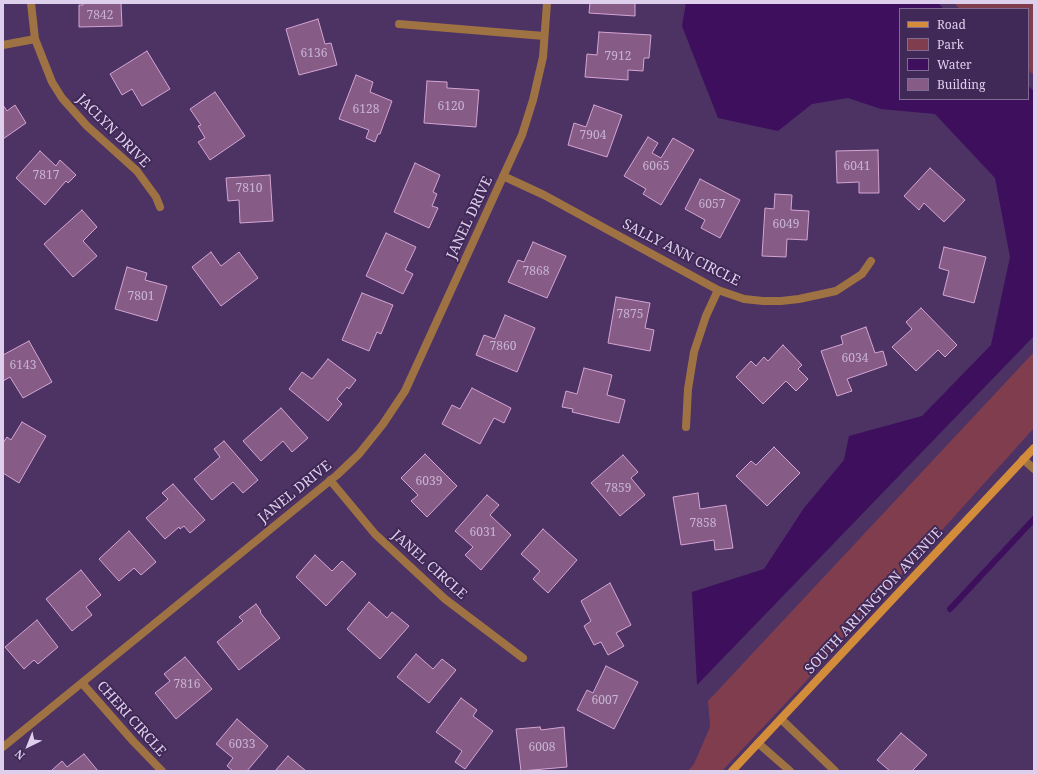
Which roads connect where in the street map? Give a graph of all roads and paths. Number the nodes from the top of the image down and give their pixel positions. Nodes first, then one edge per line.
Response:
1 (31, 3) edge
2 (547, 3) edge
3 (399, 24) dead end
4 (544, 36) junction
5 (35, 39) junction
6 (3, 45) edge
7 (503, 176) junction
8 (160, 207) dead end
9 (871, 261) dead end
10 (718, 290) junction
11 (686, 427) dead end
12 (1034, 448) edge
13 (1023, 459) junction
14 (1034, 469) edge
15 (330, 480) junction
16 (523, 658) dead end
17 (82, 683) junction
18 (781, 719) junction
19 (758, 743) junction
20 (3, 747) edge
21 (162, 771) edge
22 (732, 771) edge
23 (790, 771) edge
24 (835, 771) edge

1 - 5 street, JACLYN DRIVE
2 - 4 street
3 - 4 street
4 - 7 street
5 - 6 street
5 - 8 street, JACLYN DRIVE
7 - 10 street, SALLY ANN CIRCLE
7 - 15 street, JANEL DRIVE
9 - 10 street, SALLY ANN CIRCLE
10 - 11 street
12 - 13 street, SOUTH ARLINGTON AVENUE
13 - 14 street
13 - 18 street, SOUTH ARLINGTON AVENUE
15 - 16 street, JANEL CIRCLE
15 - 17 street, JANEL DRIVE
17 - 20 street, JANEL DRIVE
17 - 21 street, CHERI CIRCLE
18 - 19 street, SOUTH ARLINGTON AVENUE
18 - 24 street
19 - 22 street, SOUTH ARLINGTON AVENUE
19 - 23 street

